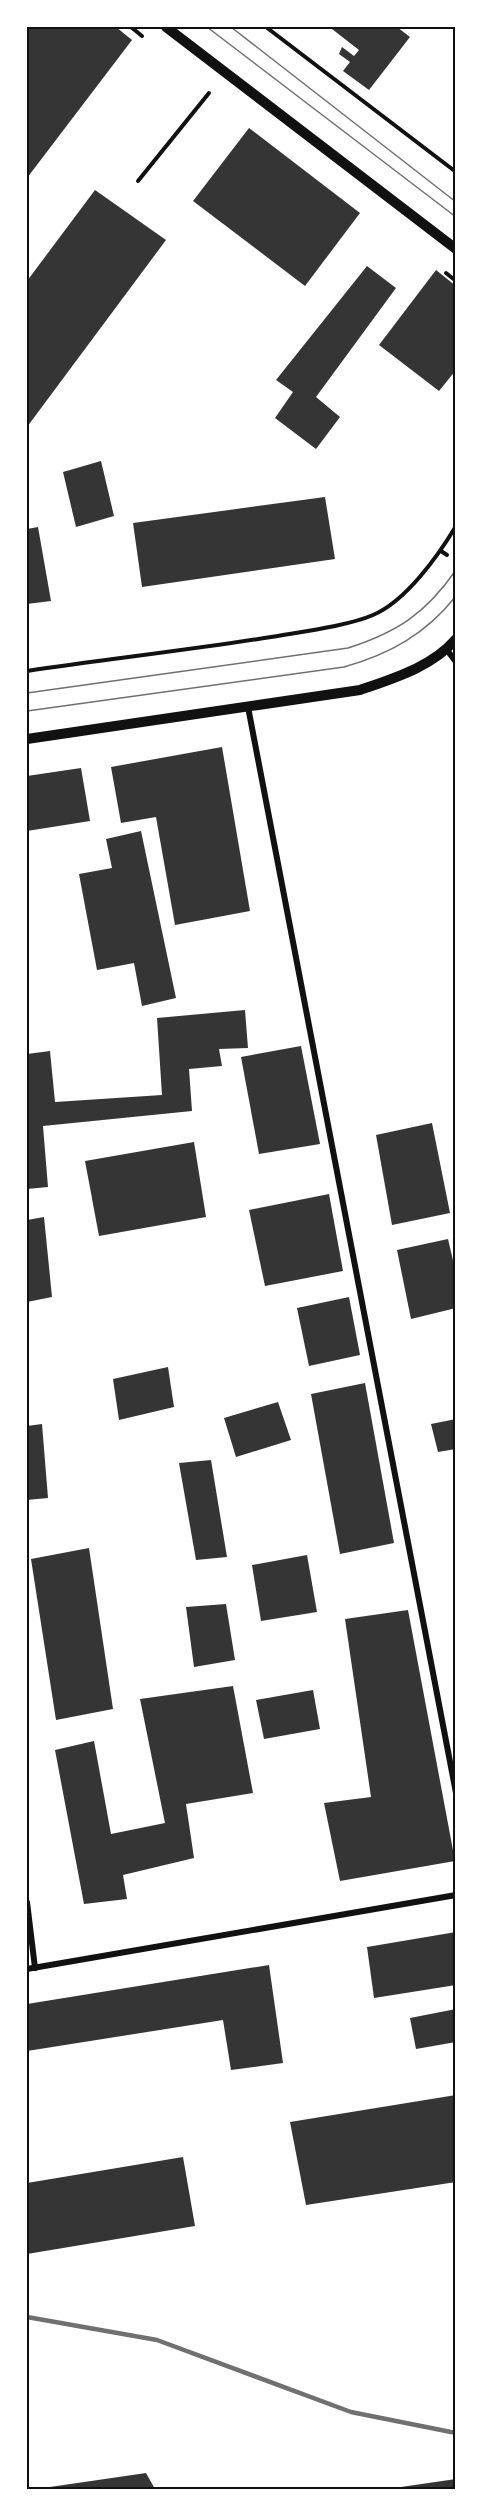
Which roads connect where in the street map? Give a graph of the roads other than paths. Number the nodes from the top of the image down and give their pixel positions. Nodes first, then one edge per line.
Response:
1 (166, 27) edge
2 (456, 249) edge
3 (456, 639) edge
4 (447, 650) junction
5 (456, 662) edge
6 (248, 707) junction
7 (27, 739) edge
8 (456, 1793) edge
9 (456, 1895) edge
10 (27, 1902) edge
11 (35, 1968) junction
12 (27, 1969) edge

1 - 2 street
3 - 4 street
4 - 5 street
4 - 6 street
6 - 7 street
6 - 8 street
9 - 11 street
10 - 11 street
11 - 12 street

